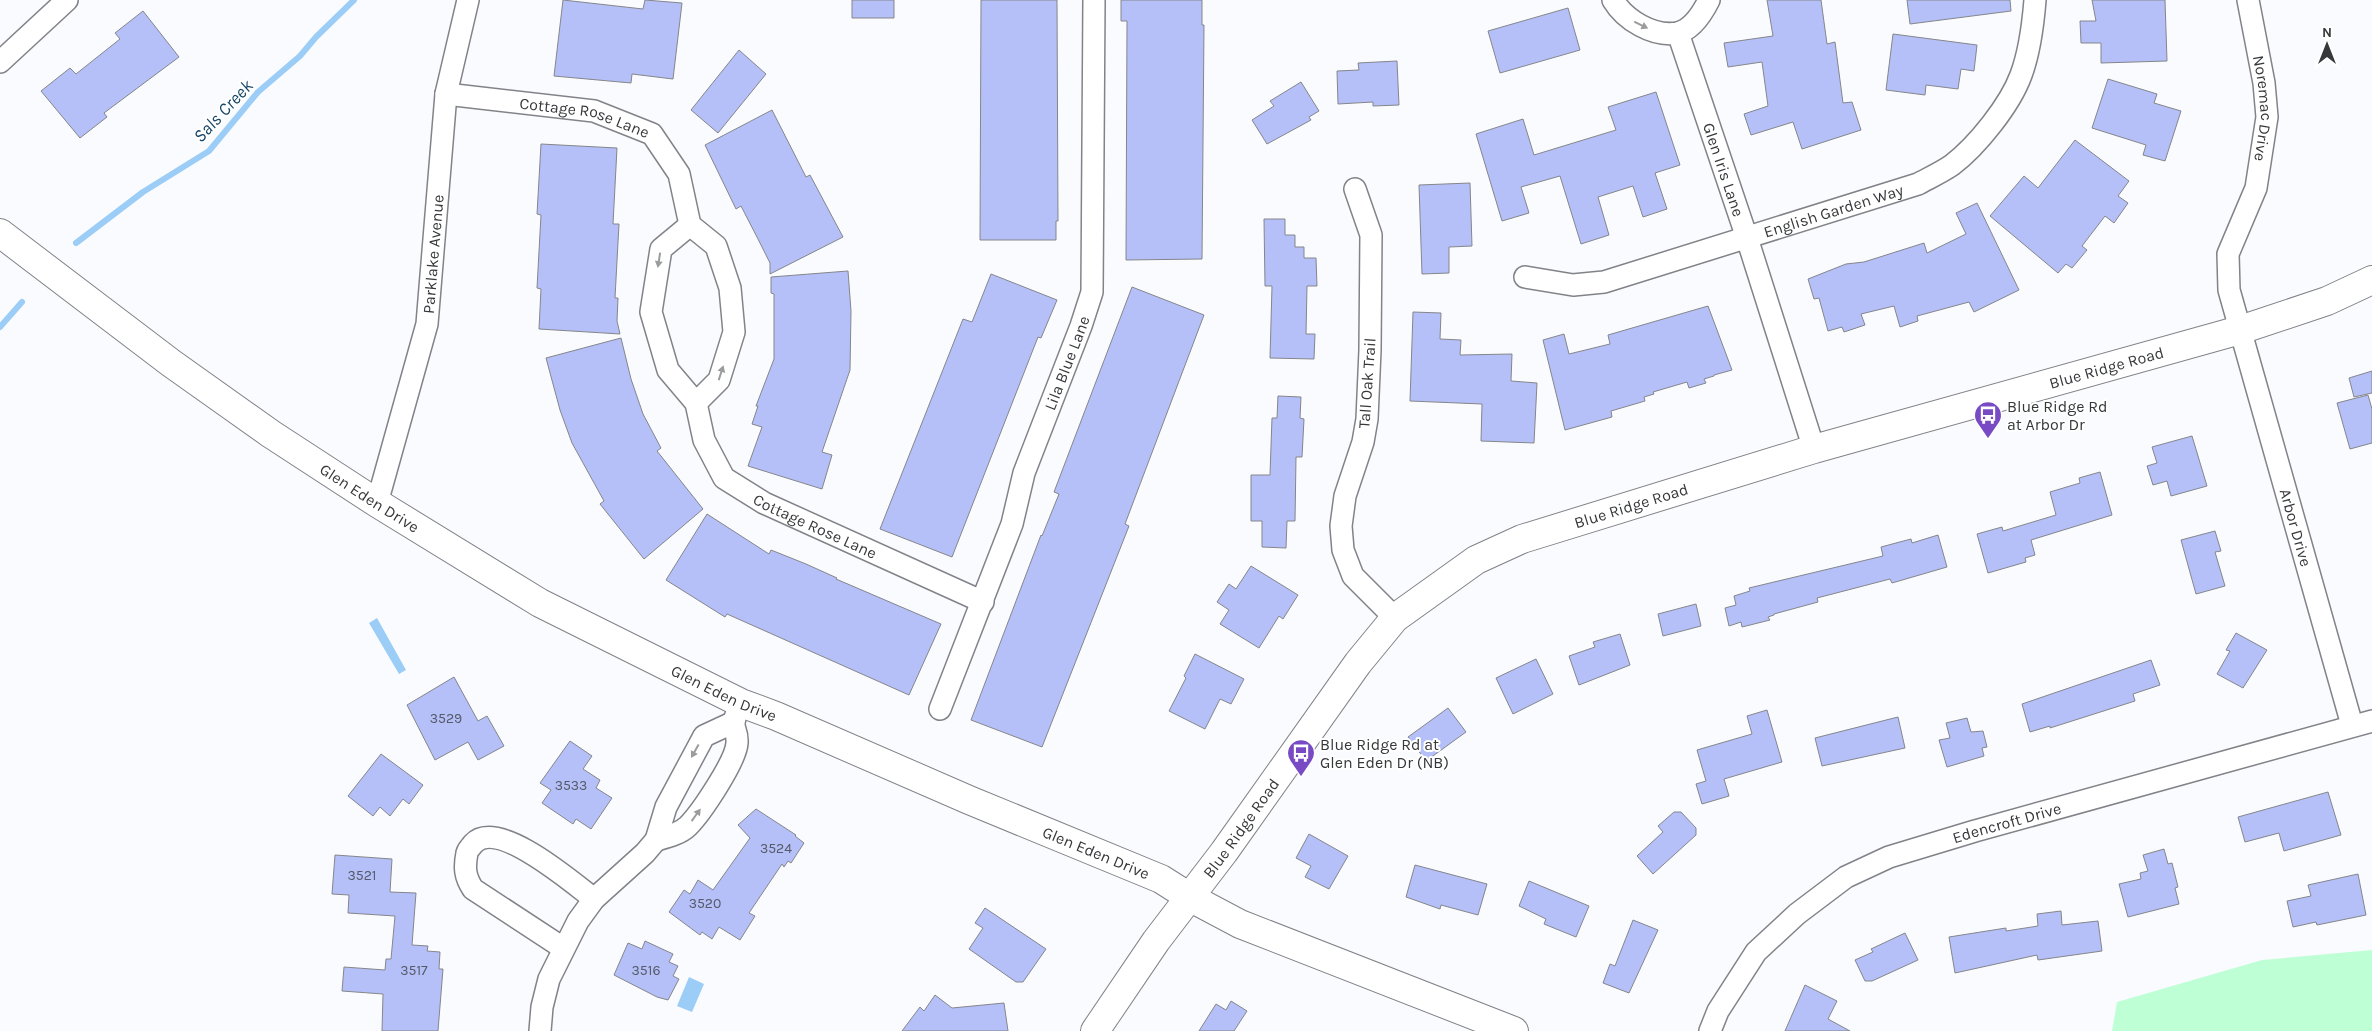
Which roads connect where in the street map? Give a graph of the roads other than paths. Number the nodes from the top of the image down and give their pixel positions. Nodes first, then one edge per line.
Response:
1 (67, 0) edge
2 (468, 0) edge
3 (1094, 0) edge
4 (1613, 0) edge
5 (1709, 0) edge
6 (2035, 0) edge
7 (2248, 0) edge
8 (1678, 33) junction
9 (0, 62) edge
10 (446, 94) junction
11 (1355, 188) dead end
12 (690, 225) junction
13 (0, 233) edge
14 (1747, 238) junction
15 (1525, 277) dead end
16 (2372, 280) edge
17 (2240, 330) junction
18 (696, 403) junction
19 (1814, 449) junction
20 (377, 503) junction
21 (983, 602) junction
22 (1395, 618) junction
23 (940, 709) dead end
24 (736, 713) junction
25 (2362, 723) edge
26 (656, 840) junction
27 (1191, 898) junction
28 (594, 899) junction
29 (563, 948) junction
30 (540, 1031) edge
31 (1095, 1031) edge
32 (1514, 1031) edge
33 (1710, 1031) edge

1 - 9 street
2 - 10 street, Parklake Avenue
3 - 21 street, Lila Blue Lane
4 -> 8 street
5 - 8 street
6 - 14 street, English Garden Way
7 - 17 street, Noremac Drive
8 - 14 street, Glen Iris Lane
10 - 12 street, Cottage Rose Lane
10 - 20 street, Parklake Avenue
11 - 22 street, Tall Oak Trail
18 -> 12 street
12 -> 18 street, Cottage Rose Lane
13 - 20 main road, Glen Eden Drive
14 - 15 street, English Garden Way
14 - 19 street, Glen Iris Lane
16 - 17 main road, Blue Ridge Road
17 - 19 main road, Blue Ridge Road
17 - 25 street, Arbor Drive
18 - 21 street, Cottage Rose Lane
19 - 22 main road, Blue Ridge Road
20 - 24 main road, Glen Eden Drive
21 - 23 street, Lila Blue Lane
22 - 27 main road, Blue Ridge Road
24 -> 26 street
26 -> 24 street
24 - 27 main road, Glen Eden Drive
25 - 33 street, Edencroft Drive
26 - 28 street
27 - 31 main road, Blue Ridge Road
27 - 32 main road, Glen Eden Drive
28 - 29 street
28 - 29 street
29 - 30 street

